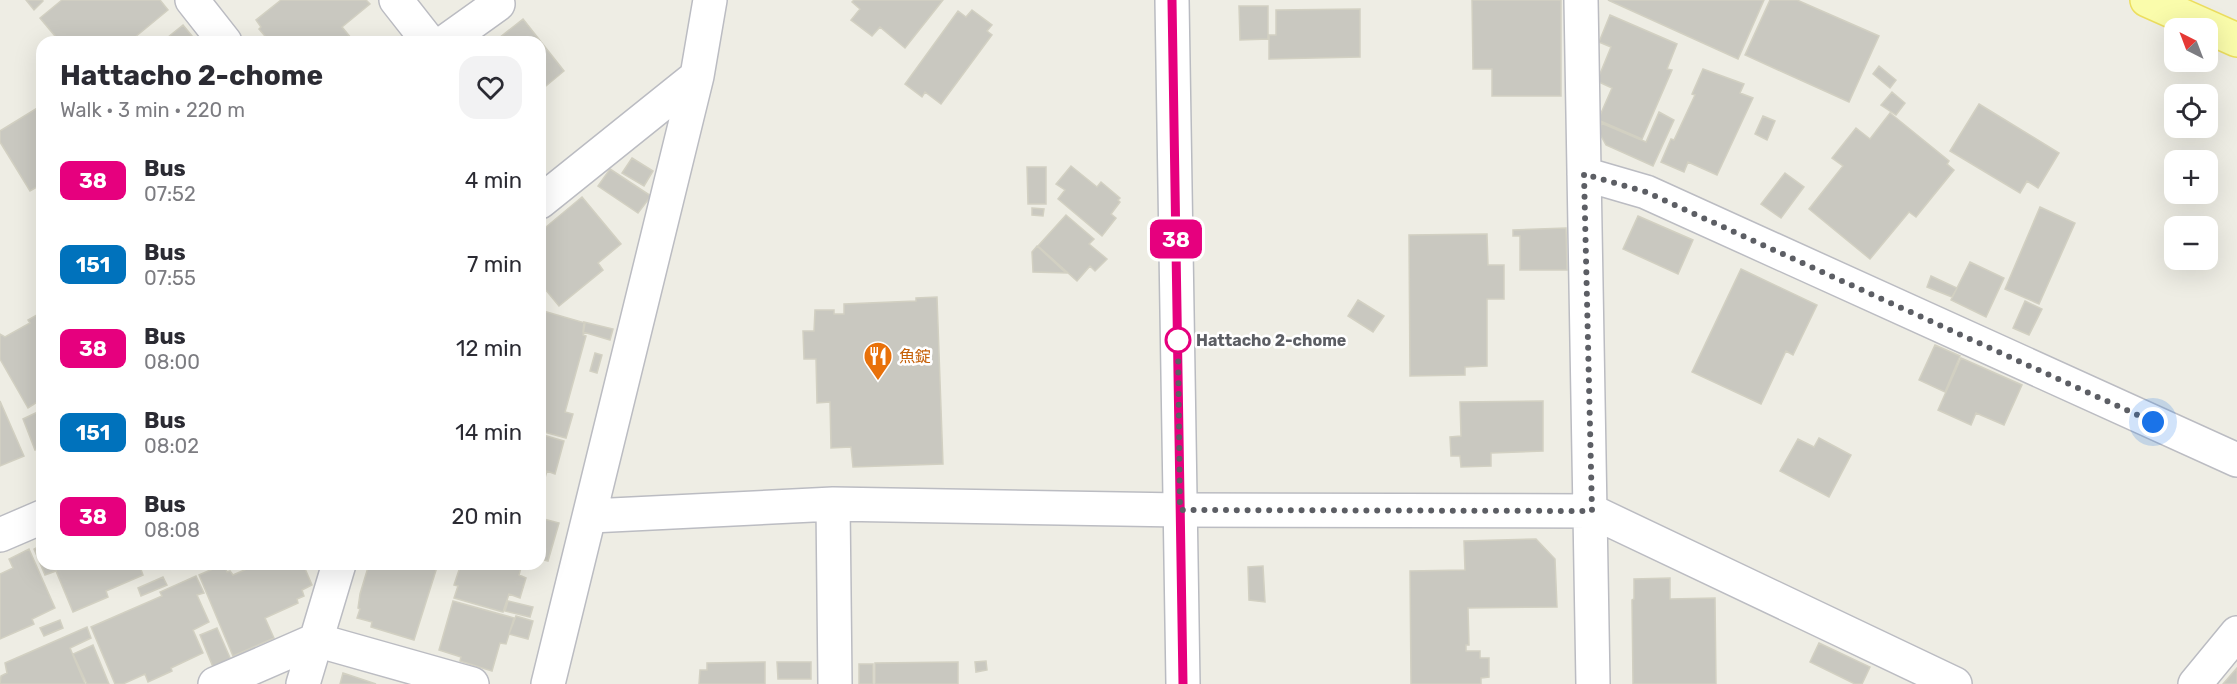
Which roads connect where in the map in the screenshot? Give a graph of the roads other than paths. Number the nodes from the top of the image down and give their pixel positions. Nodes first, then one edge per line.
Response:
1 (192, 0) edge
2 (396, 0) edge
3 (710, 0) edge
4 (1172, 0) edge
5 (1581, 0) edge
6 (2147, 0) edge
7 (498, 4) dead end
8 (220, 36) edge
9 (424, 36) edge
10 (453, 36) edge
11 (2237, 40) edge
12 (697, 76) junction
13 (1584, 174) junction
14 (546, 197) edge
15 (2237, 460) edge
16 (833, 504) junction
17 (1180, 510) junction
18 (1592, 511) junction
19 (591, 516) junction
20 (36, 520) edge
21 (0, 535) edge
22 (337, 570) edge
23 (2237, 633) edge
24 (316, 640) junction
25 (215, 684) edge
26 (303, 684) edge
27 (472, 684) edge
28 (548, 684) edge
29 (835, 684) edge
30 (1183, 684) edge
31 (1593, 684) edge
32 (1955, 684) edge
33 (2195, 684) edge

1 - 8 street
2 - 9 street
3 - 12 street
4 - 17 street
5 - 13 street
6 - 11 main road
7 - 10 street
12 - 14 street
12 - 19 street
13 - 15 street
13 - 18 street
16 - 17 street
16 - 19 street
16 - 29 street
17 - 18 street
17 - 30 street
18 - 31 street
18 - 32 street
19 - 28 street
20 - 21 street
22 - 24 street
23 - 33 street
24 - 25 street
24 - 26 street
24 - 27 street

